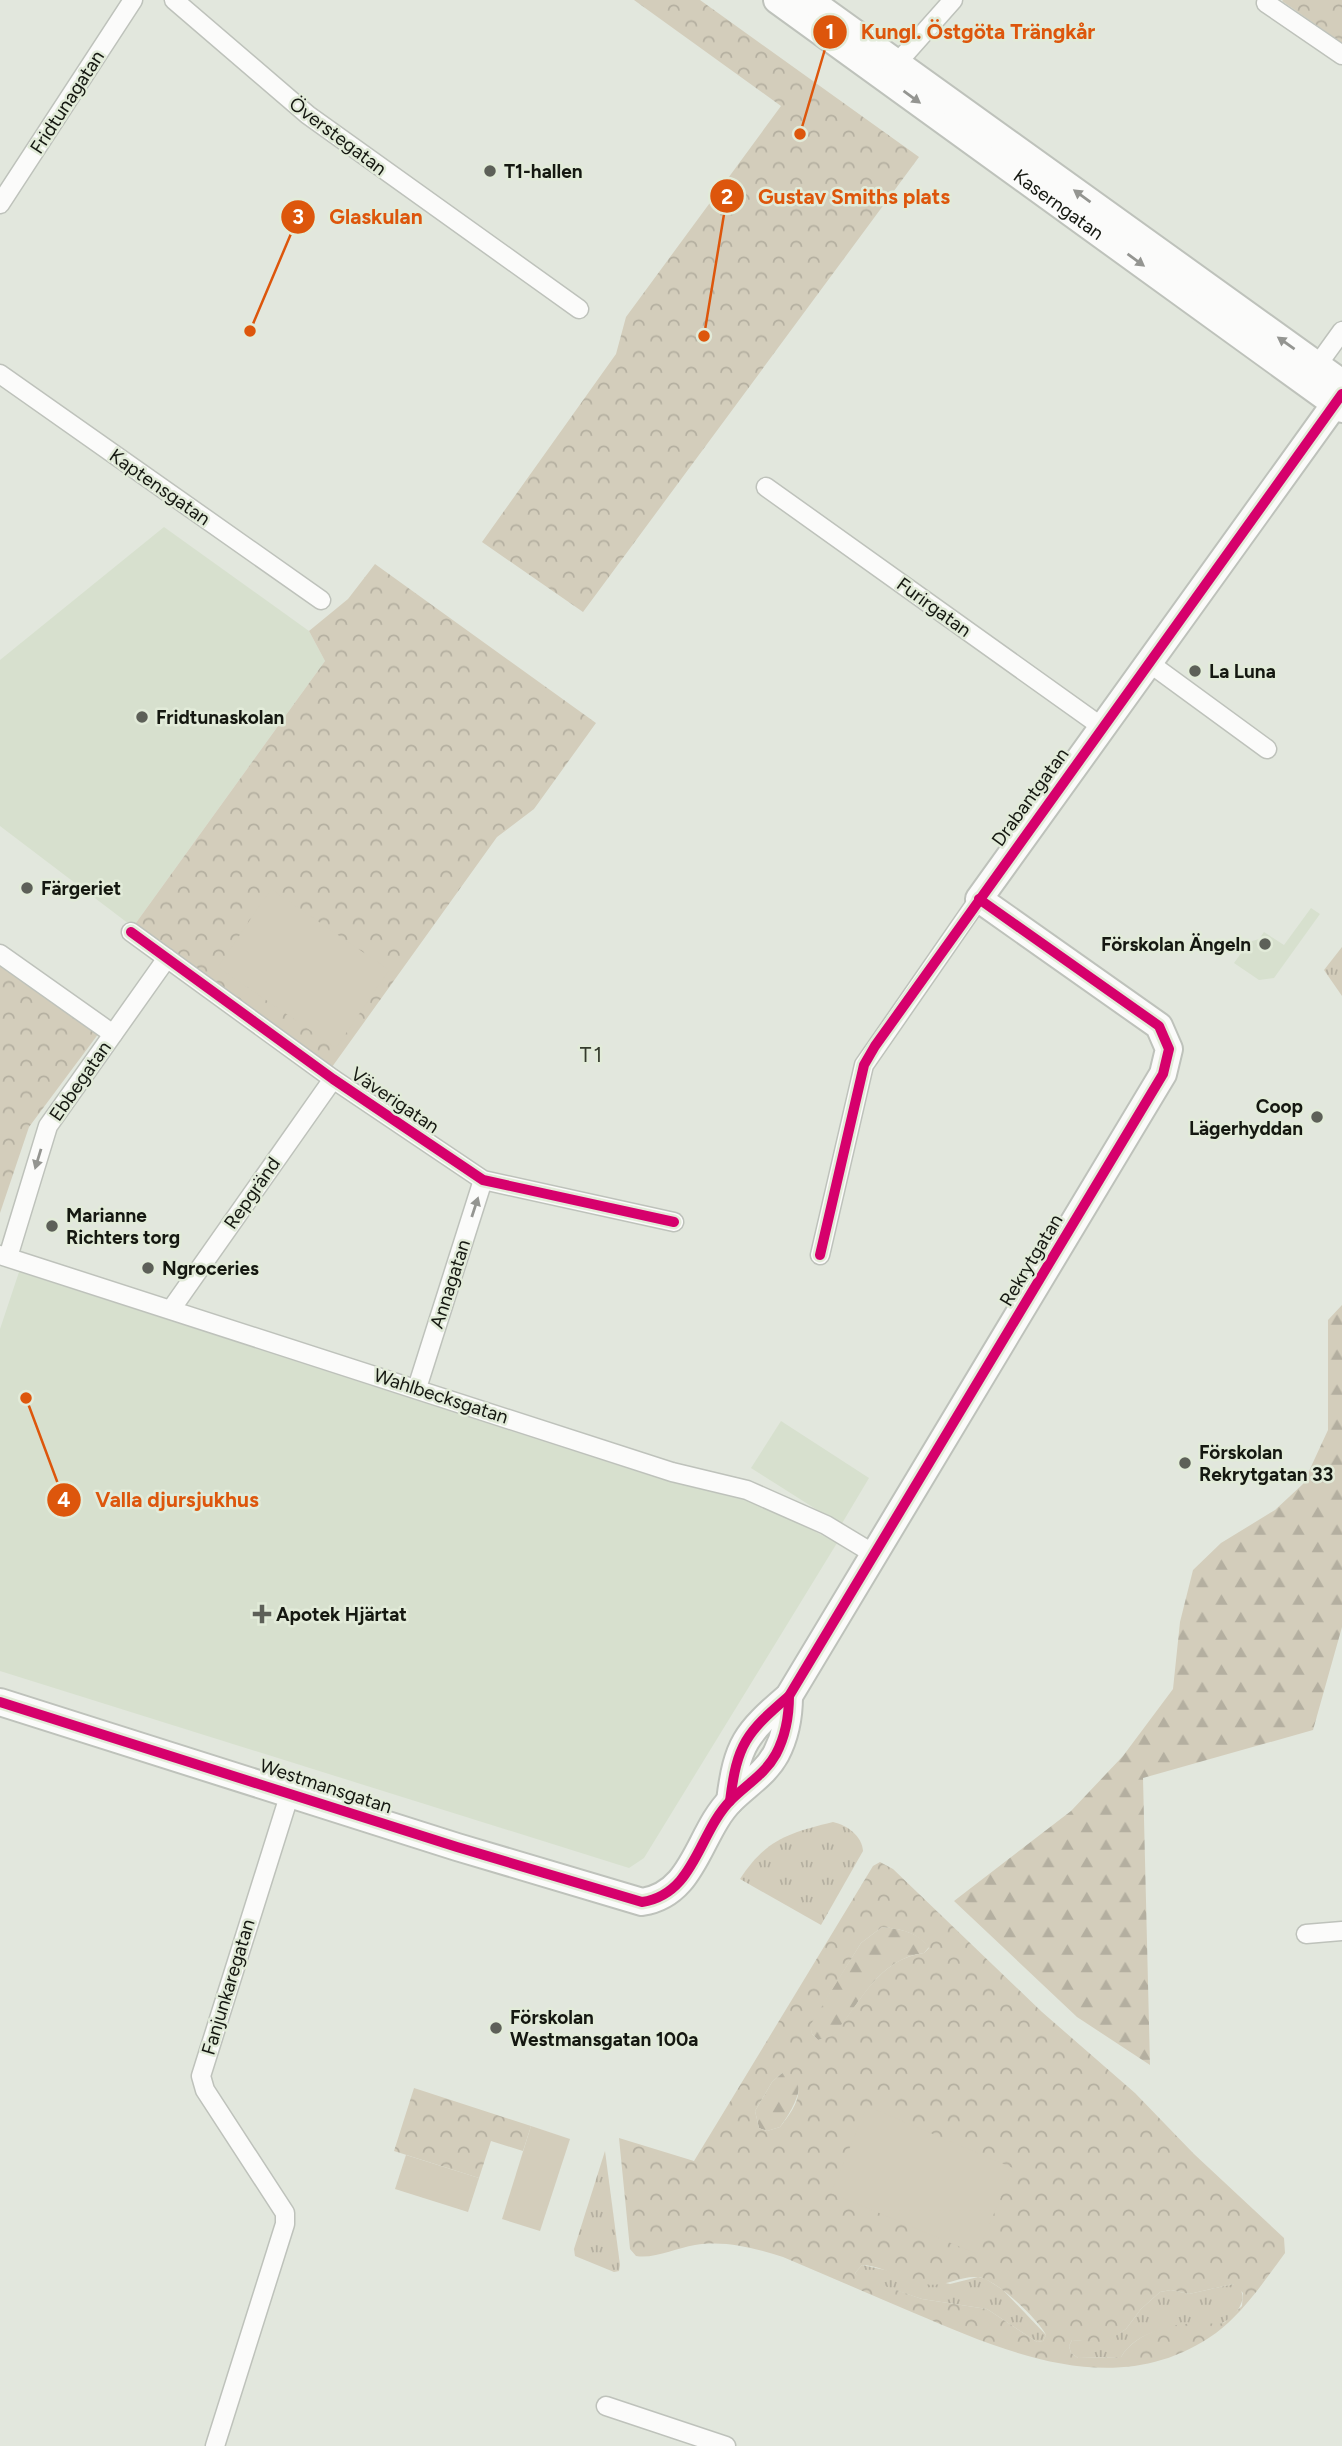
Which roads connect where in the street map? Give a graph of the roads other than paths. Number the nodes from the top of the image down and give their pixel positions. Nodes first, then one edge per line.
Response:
1 (133, 0) edge
2 (174, 0) edge
3 (777, 0) edge
4 (809, 0) edge
5 (953, 0) edge
6 (1268, 0) edge
7 (1342, 55) edge
8 (891, 70) junction
9 (0, 204) edge
10 (579, 309) dead end
11 (1342, 331) edge
12 (0, 374) edge
13 (1311, 374) junction
14 (1340, 398) edge
15 (766, 487) dead end
16 (321, 600) dead end
17 (1148, 662) junction
18 (1102, 727) junction
19 (1267, 749) dead end
20 (979, 899) junction
21 (131, 932) dead end
22 (0, 954) edge
23 (167, 958) junction
24 (113, 1034) junction
25 (333, 1079) junction
26 (483, 1180) junction
27 (674, 1222) dead end
28 (820, 1255) dead end
29 (3, 1258) edge
30 (172, 1308) junction
31 (417, 1388) junction
32 (874, 1554) junction
33 (0, 1702) edge
34 (290, 1793) junction
35 (642, 1902) joint
36 (1342, 1931) edge
37 (1306, 1934) dead end
38 (606, 2406) dead end
39 (215, 2446) edge
40 (726, 2446) edge

1 - 9 street, Fridtunagatan
2 - 10 street, Överstegatan
3 - 8 street, Kaserngatan
4 - 8 street, Kaserngatan
5 - 8 street
6 - 7 street
8 - 13 street, Kaserngatan
11 - 13 street
12 - 16 street, Kaptensgatan
13 - 14 street, Kaserngatan
14 - 17 street, Drabantgatan
15 - 18 street, Furirgatan
17 - 18 street, Drabantgatan
17 - 19 street
18 - 20 street, Drabantgatan
20 - 28 street, Drabantgatan
20 - 32 street, Rekrytgatan
21 - 23 street, Väverigatan
22 - 24 street
23 - 24 street, Ebbegatan
23 - 25 street, Väverigatan
24 -> 29 street, Ebbegatan
25 - 26 street, Väverigatan
25 - 30 street, Repgränd
26 - 27 street, Väverigatan
31 -> 26 street, Annagatan
29 - 30 street, Wahlbecksgatan
30 - 31 street, Wahlbecksgatan
31 - 32 street, Wahlbecksgatan
32 - 35 street, Rekrytgatan
33 - 34 street, Westmansgatan
34 - 35 street, Westmansgatan
34 - 39 street, Fanjunkaregatan
36 - 37 street
38 - 40 street

